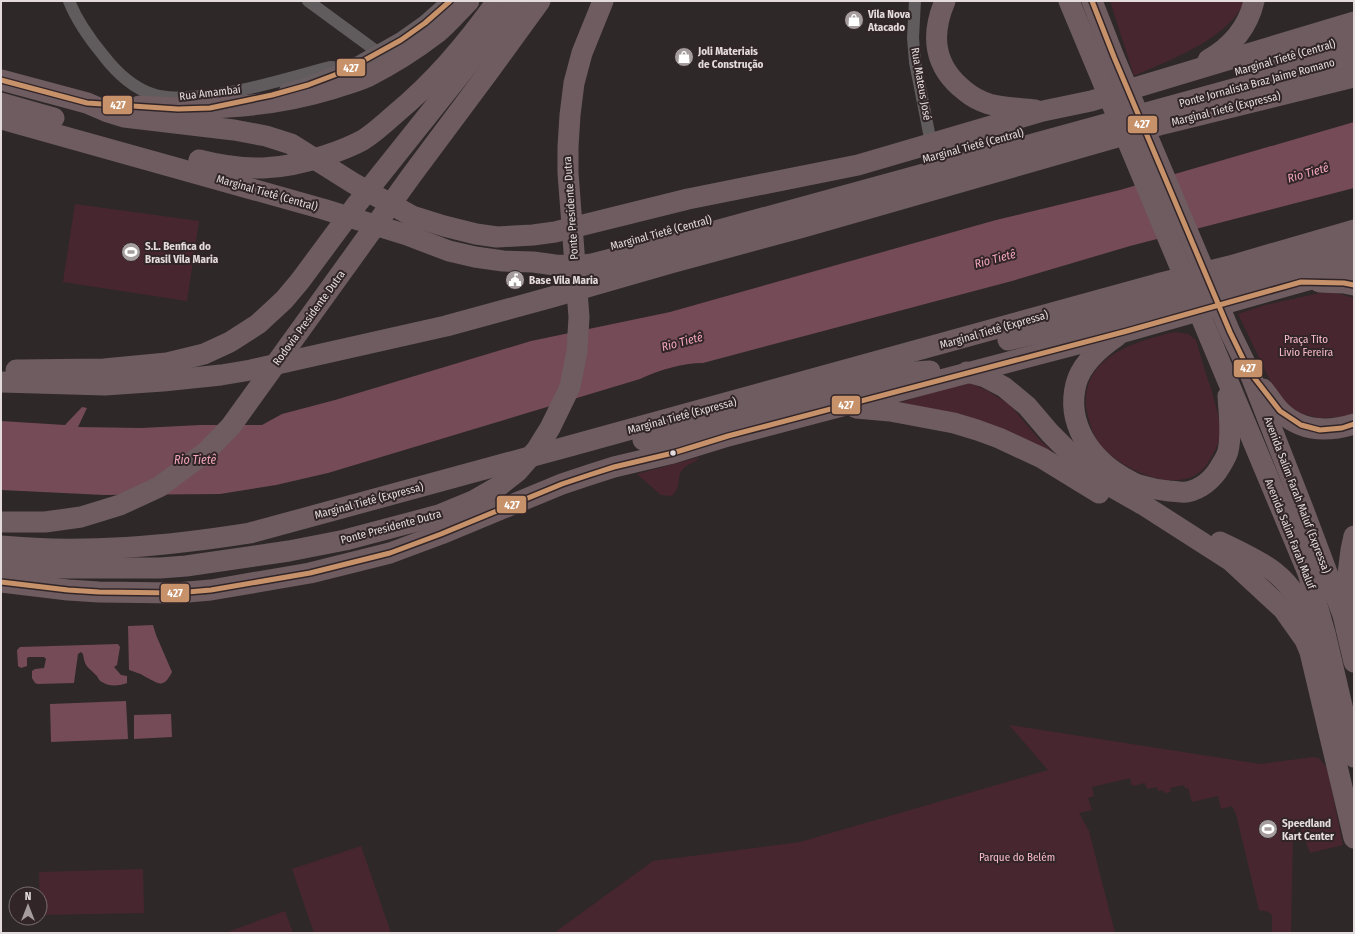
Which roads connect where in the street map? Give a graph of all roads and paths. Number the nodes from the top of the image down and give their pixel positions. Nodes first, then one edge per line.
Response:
1 (70, 1) edge
2 (308, 1) edge
3 (450, 1) edge
4 (469, 1) edge
5 (497, 1) edge
6 (519, 1) edge
7 (540, 1) edge
8 (551, 1) edge
9 (603, 1) edge
10 (915, 1) edge
11 (945, 1) edge
12 (1056, 1) edge
13 (1069, 1) edge
14 (1092, 1) edge
15 (1103, 1) edge
16 (1254, 1) edge
17 (1354, 22) edge
18 (1354, 38) edge
19 (379, 53) junction
20 (1354, 56) edge
21 (1116, 61) junction
22 (1096, 66) junction
23 (345, 71) junction
24 (1188, 72) junction
25 (487, 74) junction
26 (1354, 77) edge
27 (1, 80) edge
28 (87, 102) junction
29 (1, 103) edge
30 (210, 108) junction
31 (1160, 110) joint
32 (1043, 111) junction
33 (1, 119) edge
34 (931, 143) junction
35 (862, 176) junction
36 (633, 212) junction
37 (1354, 230) edge
38 (1351, 252) edge
39 (591, 257) junction
40 (1301, 282) junction
41 (1354, 285) edge
42 (1127, 331) junction
43 (1221, 336) junction
44 (904, 354) junction
45 (1, 370) edge
46 (1249, 371) junction
47 (1227, 380) junction
48 (1, 382) edge
49 (840, 406) junction
50 (1354, 424) edge
51 (577, 444) junction
52 (1135, 500) junction
53 (1, 522) edge
54 (283, 524) junction
55 (1354, 536) edge
56 (1, 546) edge
57 (289, 551) junction
58 (1, 561) edge
59 (1, 564) edge
60 (1, 582) edge
61 (22, 585) junction
62 (1258, 586) junction
63 (1343, 615) junction
64 (1354, 662) edge
65 (1335, 676) junction
66 (1354, 757) edge
67 (1354, 838) edge

1 - 23 street, Rua Amambaí
2 - 19 street
3 - 19 main road, Rua Amambaí
4 - 30 highway
5 - 29 highway
6 - 45 highway
7 - 25 highway, Rodovia Presidente Dutra
8 - 25 highway
9 - 57 highway, Ponte Presidente Dutra
10 - 34 street, Rua Mateus José
11 - 32 highway
12 - 22 highway
13 - 22 highway
14 - 21 highway
15 - 21 highway
16 - 24 highway
17 - 24 highway
18 - 35 highway, Marginal Tietê (Central)
19 - 23 main road, Rua Amambaí
20 - 31 highway, Ponte Jornalista Braz Jaime Romano
21 - 43 highway
22 - 43 highway
23 - 30 main road, Rua Amambaí
24 - 32 highway
25 - 53 highway, Rodovia Presidente Dutra
26 - 48 highway, Marginal Tietê (Expressa)
27 - 28 highway
28 - 30 highway
28 - 36 highway
31 - 39 highway, Marginal Tietê (Central)
32 - 34 highway
33 - 39 highway, Marginal Tietê (Central)
34 - 36 highway
35 - 36 highway
35 - 39 highway, Marginal Tietê (Central)
37 - 44 highway, Marginal Tietê (Expressa)
38 - 40 highway
38 - 44 highway
40 - 41 highway
40 - 42 highway
42 - 47 highway
42 - 49 highway
43 - 46 highway, Avenida Salim Farah Maluf (Expressa)
43 - 47 highway, Avenida Salim Farah Maluf
44 - 51 highway, Marginal Tietê (Expressa)
46 - 50 highway
46 - 63 highway, Avenida Salim Farah Maluf (Expressa)
47 - 65 highway, Avenida Salim Farah Maluf
49 - 61 highway
49 - 62 highway
51 - 52 highway
51 - 54 highway, Marginal Tietê (Expressa)
52 - 62 highway
52 - 65 highway
54 - 56 highway, Marginal Tietê (Expressa)
54 - 58 highway
55 - 63 highway
57 - 59 highway, Ponte Presidente Dutra
57 - 61 highway
60 - 61 highway
62 - 67 highway
63 - 64 highway, Avenida Salim Farah Maluf (Expressa)
65 - 66 highway, Avenida Salim Farah Maluf

